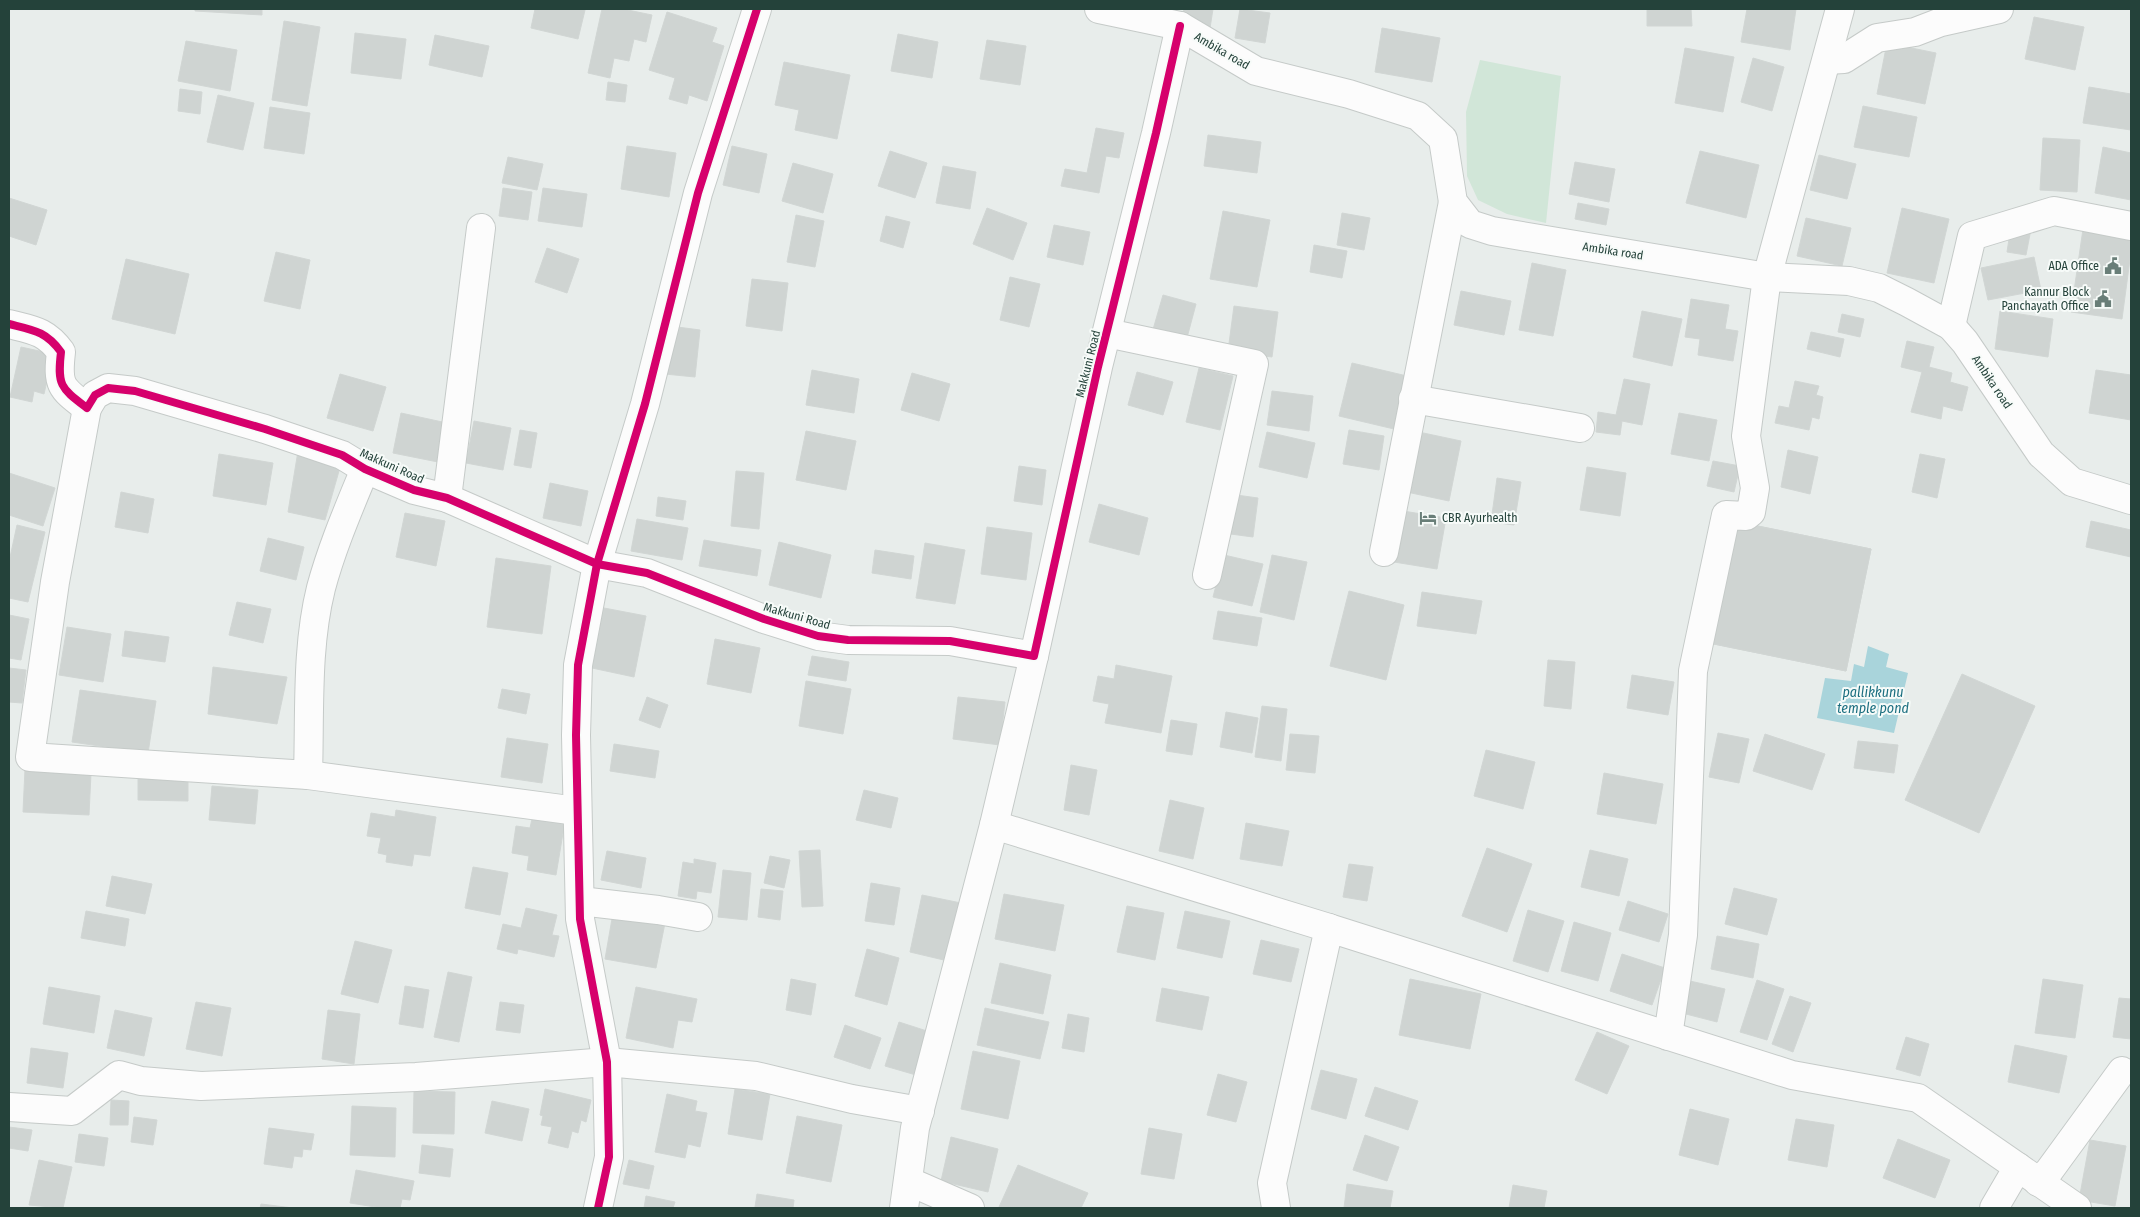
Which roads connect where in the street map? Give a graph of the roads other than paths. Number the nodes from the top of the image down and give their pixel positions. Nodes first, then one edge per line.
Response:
1 (757, 9) edge
2 (1099, 9) edge
3 (1840, 9) edge
4 (1999, 9) edge
5 (1173, 20) edge
6 (1826, 60) junction
7 (1453, 202) junction
8 (2131, 226) edge
9 (481, 228) dead end
10 (1767, 277) junction
11 (9, 324) edge
12 (1951, 326) junction
13 (1107, 333) junction
14 (1413, 399) junction
15 (87, 408) junction
16 (1580, 428) dead end
17 (365, 469) junction
18 (447, 498) junction
19 (2131, 500) edge
20 (1384, 552) dead end
21 (597, 564) junction
22 (1207, 575) dead end
23 (1034, 656) junction
24 (19, 757) edge
25 (308, 775) junction
26 (578, 811) junction
27 (994, 825) junction
28 (580, 901) junction
29 (698, 917) dead end
30 (1328, 928) junction
31 (1668, 1036) junction
32 (607, 1062) junction
33 (2122, 1070) dead end
34 (9, 1107) edge
35 (920, 1111) junction
36 (2028, 1174) junction
37 (908, 1182) junction
38 (598, 1208) edge
39 (904, 1208) edge
40 (970, 1208) edge
41 (1276, 1208) edge
42 (1994, 1208) edge
43 (2078, 1208) edge

1 - 21 street
2 - 5 street, Ambika road
3 - 6 street
4 - 6 street
5 - 7 street, Ambika road
5 - 13 street, Makkuni Road
6 - 10 street
7 - 10 street, Ambika road
7 - 14 street
8 - 12 street
9 - 18 street
10 - 12 street, Ambika road
10 - 31 street
11 - 15 street
12 - 19 street, Ambika road
13 - 22 street
13 - 23 street, Makkuni Road
14 - 16 street
14 - 20 street
15 - 17 street, Makkuni Road
15 - 24 street
17 - 18 street, Makkuni Road
17 - 25 street
18 - 21 street, Makkuni Road
21 - 23 street, Makkuni Road
21 - 26 street
23 - 27 street
24 - 25 street
25 - 26 street
26 - 28 street
27 - 30 street
27 - 35 street
28 - 29 street
28 - 32 street
30 - 31 street
30 - 41 street
31 - 36 street
32 - 34 street
32 - 35 street
32 - 38 street
33 - 36 street
35 - 37 street
36 - 42 street
36 - 43 street
37 - 39 street
37 - 40 street

